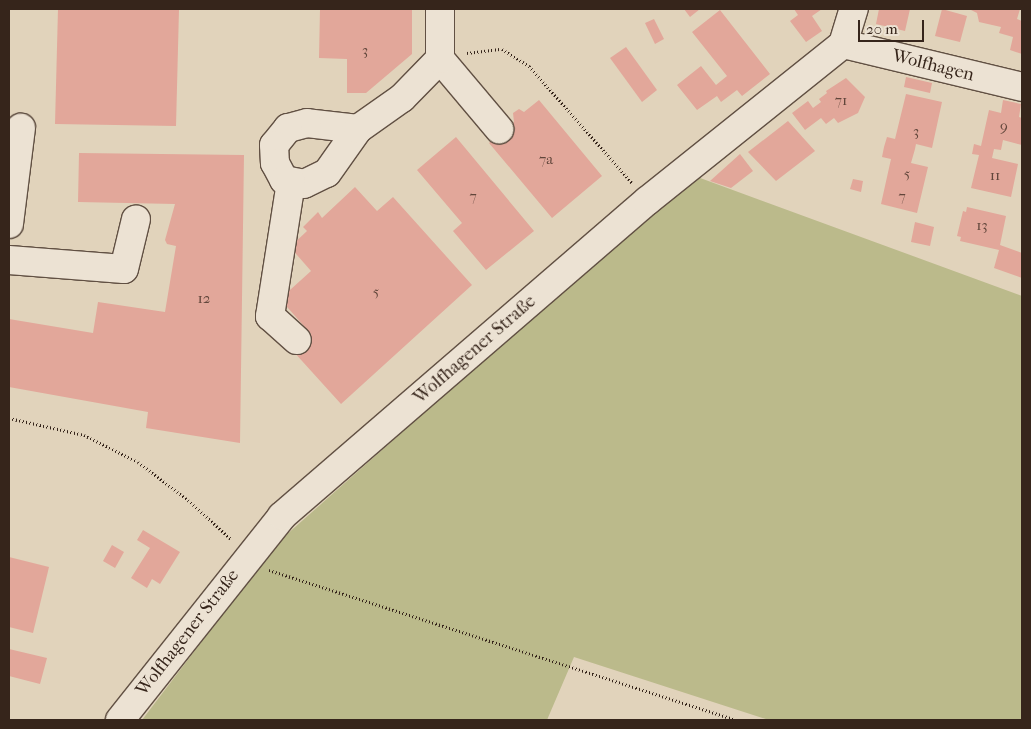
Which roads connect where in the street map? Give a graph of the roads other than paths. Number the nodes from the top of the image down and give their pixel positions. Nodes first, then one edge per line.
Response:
1 (440, 9) edge
2 (854, 9) edge
3 (844, 44) junction
4 (440, 59) junction
5 (1022, 87) edge
6 (22, 128) dead end
7 (358, 128) junction
8 (499, 129) dead end
9 (291, 182) junction
10 (136, 219) dead end
11 (9, 224) edge
12 (9, 260) edge
13 (297, 340) dead end
14 (120, 720) edge

1 - 4 street
2 - 3 street
3 - 5 street, Wolfhagen
3 - 14 street, Wolfhagener Straße
4 - 7 street
4 - 8 street
6 - 11 street
7 - 9 street
7 - 9 street
9 - 13 street
10 - 12 street

